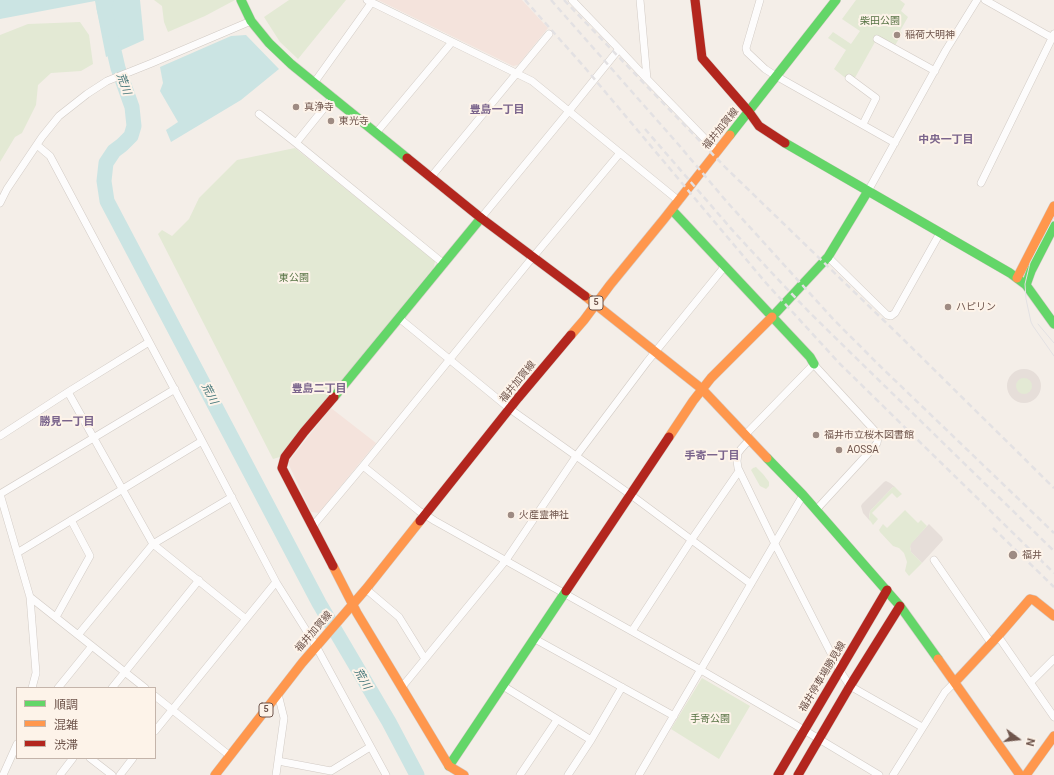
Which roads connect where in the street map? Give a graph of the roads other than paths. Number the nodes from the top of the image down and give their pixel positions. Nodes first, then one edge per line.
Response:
1 (241, 0) edge
2 (572, 0) edge
3 (640, 0) edge
4 (695, 0) edge
5 (760, 0) edge
6 (836, 0) edge
7 (977, 0) edge
8 (985, 0) edge
9 (369, 1) edge
10 (251, 21) junction
11 (549, 34) dead end
12 (1053, 36) edge
13 (877, 39) dead end
14 (452, 42) junction
15 (620, 49) junction
16 (935, 71) junction
17 (517, 73) junction
18 (776, 76) junction
19 (849, 78) dead end
20 (646, 79) junction
21 (314, 83) junction
22 (332, 97) junction
23 (569, 111) junction
24 (749, 112) junction
25 (259, 114) dead end
26 (863, 124) junction
27 (376, 133) junction
28 (895, 142) junction
29 (296, 143) junction
30 (37, 145) junction
31 (713, 147) dead end
32 (620, 154) junction
33 (431, 177) junction
34 (981, 183) dead end
35 (868, 191) junction
36 (679, 201) junction
37 (0, 203) edge
38 (1054, 206) edge
39 (672, 210) junction
40 (481, 218) junction
41 (1054, 226) edge
42 (940, 233) junction
43 (533, 257) junction
44 (828, 257) junction
45 (444, 264) junction
46 (725, 266) junction
47 (1017, 278) junction
48 (1026, 285) junction
49 (596, 304) junction
50 (772, 317) junction
51 (399, 318) junction
52 (1054, 324) edge
53 (149, 342) junction
54 (655, 351) junction
55 (450, 360) junction
56 (814, 364) junction
57 (175, 389) junction
58 (702, 389) junction
59 (68, 392) junction
60 (510, 409) junction
61 (0, 436) edge
62 (748, 436) junction
63 (94, 438) junction
64 (202, 441) junction
65 (577, 455) junction
66 (363, 466) junction
67 (739, 471) junction
68 (123, 489) junction
69 (0, 494) edge
70 (632, 495) junction
71 (803, 496) junction
72 (232, 497) junction
73 (816, 510) junction
74 (425, 514) junction
75 (71, 520) junction
76 (312, 527) junction
77 (692, 539) junction
78 (153, 544) junction
79 (775, 544) junction
80 (17, 553) junction
81 (506, 560) junction
82 (934, 560) dead end
83 (199, 580) junction
84 (276, 582) junction
85 (751, 584) junction
86 (366, 589) junction
87 (887, 590) junction
88 (564, 594) junction
89 (30, 597) junction
90 (352, 605) junction
91 (900, 606) junction
92 (1054, 616) edge
93 (56, 617) junction
94 (246, 619) junction
95 (632, 631) junction
96 (78, 635) junction
97 (998, 636) junction
98 (534, 639) junction
99 (991, 643) junction
100 (318, 644) junction
101 (92, 646) junction
102 (425, 659) junction
103 (1054, 659) edge
104 (701, 670) junction
105 (840, 671) junction
106 (125, 672) junction
107 (955, 682) junction
108 (1031, 682) junction
109 (503, 686) junction
110 (850, 686) junction
111 (32, 687) edge
112 (59, 687) edge
113 (113, 687) edge
114 (144, 687) edge
115 (402, 687) junction
116 (622, 687) junction
117 (278, 694) junction
118 (156, 697) edge
119 (172, 710) junction
120 (674, 716) junction
121 (1054, 717) edge
122 (557, 720) junction
123 (922, 727) junction
124 (156, 730) edge
125 (804, 730) junction
126 (1054, 736) edge
127 (819, 739) junction
128 (591, 740) junction
129 (16, 746) edge
130 (370, 747) junction
131 (230, 756) junction
132 (73, 759) edge
133 (91, 759) edge
134 (132, 759) edge
135 (278, 761) junction
136 (449, 766) junction
137 (331, 773) edge
138 (3, 775) edge
139 (60, 775) edge
140 (112, 775) edge
141 (120, 775) edge
142 (215, 775) edge
143 (276, 775) edge
144 (386, 775) edge
145 (464, 775) edge
146 (520, 775) edge
147 (568, 775) edge
148 (639, 775) edge
149 (778, 775) edge
150 (798, 775) edge
151 (878, 775) edge
152 (893, 775) edge
153 (1020, 775) edge
154 (1026, 775) edge

1 - 10 street
2 - 15 street
3 - 20 street
4 - 24 street
5 - 18 street
6 - 18 street, 福井加賀線 / 5
7 - 16 street
8 - 12 street
9 - 14 street
9 - 21 street
10 - 21 street
10 - 30 street
11 - 17 street
12 - 34 street
13 - 16 street
14 - 17 street
14 - 27 street
15 - 20 street
15 - 23 street
16 - 28 street
17 - 23 street
17 - 33 street
18 - 24 street, 福井加賀線 / 5
18 - 26 street
19 - 26 street
20 - 31 street
21 - 22 street
22 - 27 street
22 - 29 street
23 - 32 street
23 - 40 street
24 - 35 street
24 - 36 street, 福井加賀線 / 5
25 - 29 street
26 - 28 street
27 - 33 street
28 - 35 street
29 - 45 street
30 - 37 street
30 - 53 street
32 - 36 street
32 - 43 street
33 - 40 street
35 - 42 street
35 - 44 street
36 - 39 street, 福井加賀線 / 5
38 - 47 street
39 - 46 street
39 - 49 street, 福井加賀線 / 5
40 - 43 street
40 - 45 street
41 - 48 street
42 - 44 street
42 - 47 street
43 - 49 street
43 - 55 street
44 - 50 street
45 - 51 street
46 - 50 street
46 - 54 street
47 - 48 street
48 - 52 street
49 - 54 street
49 - 60 street, 福井加賀線 / 5
50 - 56 street
50 - 58 street
51 - 55 street
51 - 76 street
53 - 57 street
53 - 59 street
54 - 58 street
54 - 65 street
55 - 60 street
55 - 66 street
56 - 62 street
56 - 73 street
57 - 63 street
57 - 64 street
58 - 62 street
58 - 70 street
59 - 61 street
59 - 63 street
60 - 65 street
60 - 74 street, 福井加賀線 / 5
62 - 67 street
62 - 71 street
63 - 68 street
63 - 69 street
64 - 68 street
64 - 72 street
65 - 70 street
65 - 81 street
66 - 74 street
66 - 76 street
67 - 77 street
67 - 79 street
68 - 75 street
68 - 78 street
69 - 80 street
70 - 77 street
70 - 88 street
71 - 73 street
71 - 79 street
72 - 78 street
72 - 84 street
73 - 87 street
74 - 81 street
74 - 86 street, 福井加賀線 / 5
75 - 80 street
75 - 93 street
76 - 90 street
77 - 85 street
77 - 95 street
78 - 83 street
78 - 96 street
79 - 85 street
79 - 105 street
80 - 89 street
81 - 88 street
81 - 102 street
82 - 99 street
83 - 94 street
83 - 106 street
84 - 94 street
84 - 100 street
85 - 104 street
86 - 90 street, 福井加賀線 / 5
86 - 102 street
87 - 91 street
87 - 105 street, 福井停車場勝見線
88 - 95 street
88 - 98 street
89 - 93 street
89 - 111 street
90 - 100 street, 福井加賀線 / 5
90 - 115 street
91 - 107 street
91 - 110 street
92 - 97 street
93 - 96 street
94 - 119 street
95 - 104 street
96 - 101 street
97 - 99 street
97 - 108 street
98 - 109 street
98 - 116 street
99 - 107 street
100 - 117 street, 福井加賀線 / 5
100 - 130 street
101 - 106 street
101 - 112 street
102 - 115 street
103 - 108 street
104 - 120 street
104 - 125 street
105 - 110 street
105 - 125 street, 福井停車場勝見線
106 - 113 street
106 - 114 street
107 - 123 street
107 - 153 street
108 - 121 street
109 - 122 street
109 - 136 street
110 - 123 street
110 - 127 street
115 - 136 street
116 - 120 street
116 - 128 street
117 - 131 street, 福井加賀線 / 5
117 - 135 street
118 - 119 street
119 - 124 street
119 - 131 street
120 - 148 street
122 - 128 street
122 - 146 street
123 - 152 street
125 - 127 street
125 - 149 street, 福井停車場勝見線
126 - 154 street
127 - 150 street
127 - 151 street
128 - 147 street
129 - 138 street
130 - 137 street
130 - 144 street
131 - 142 street, 福井加賀線 / 5
132 - 139 street
133 - 140 street
134 - 141 street
135 - 137 street
135 - 143 street
136 - 145 street

